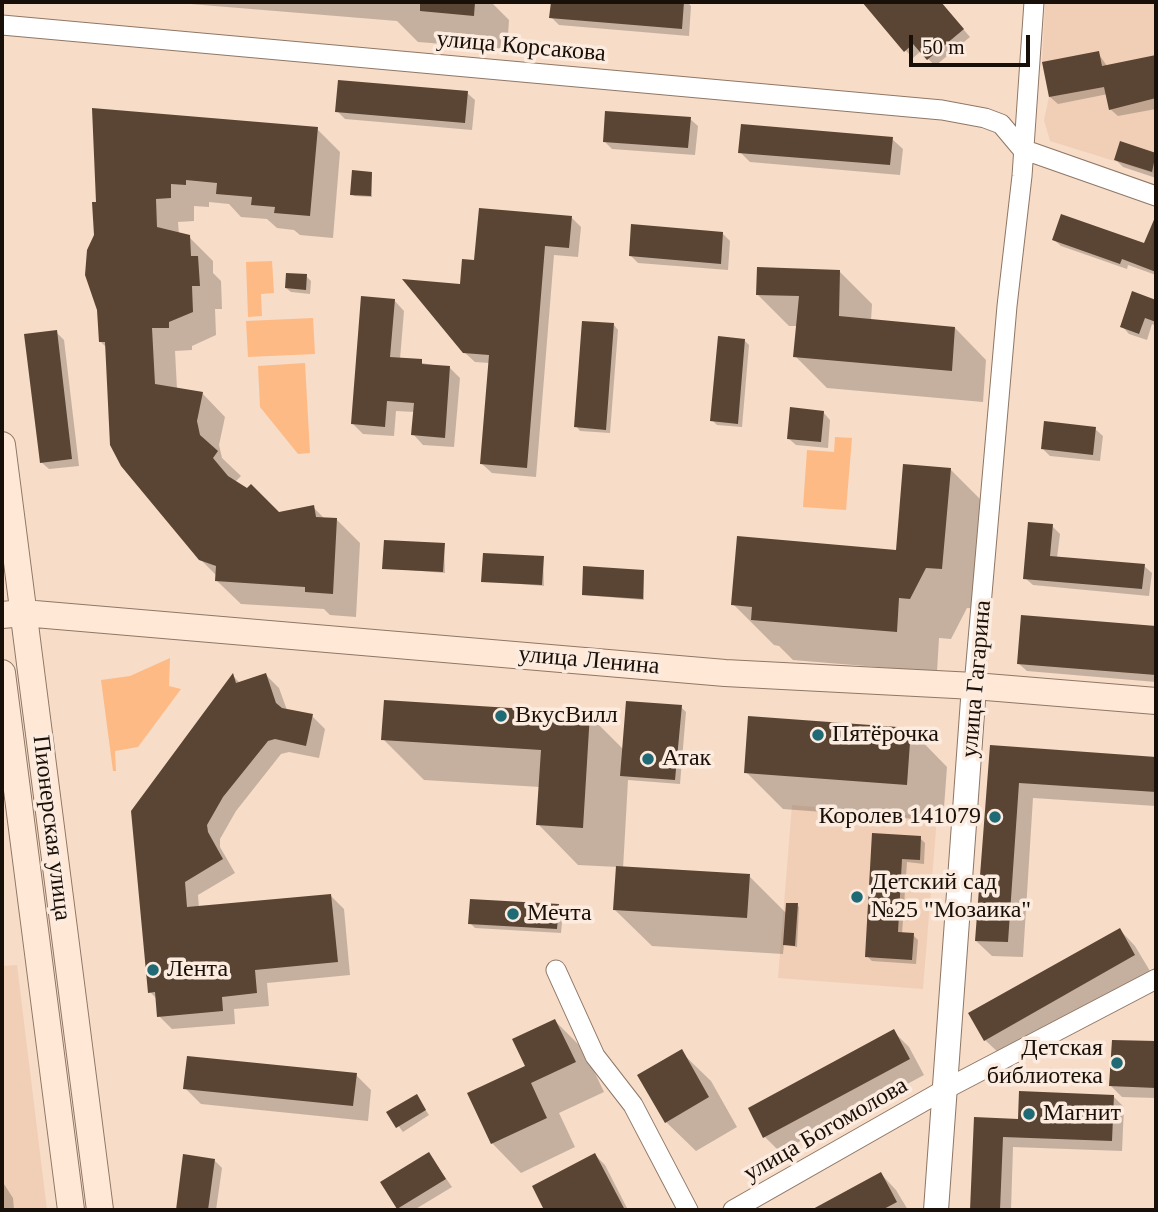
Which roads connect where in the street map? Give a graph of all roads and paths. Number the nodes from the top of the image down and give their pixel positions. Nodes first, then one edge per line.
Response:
1 (1034, 2) edge
2 (2, 25) edge
3 (1022, 149) junction
4 (1156, 196) edge
5 (2, 445) edge
6 (13, 614) edge
7 (2, 673) edge
8 (974, 686) junction
9 (1156, 701) edge
10 (556, 970) dead end
11 (1156, 979) edge
12 (943, 1091) junction
13 (71, 1210) edge
14 (100, 1210) edge
15 (688, 1210) edge
16 (733, 1210) edge
17 (936, 1210) edge

1 - 3 street, улица Гагарина
2 - 3 street, улица Корсакова
3 - 4 street
3 - 8 street, улица Гагарина
5 - 6 main road, Пионерская улица
6 - 8 main road, улица Ленина
6 - 14 main road, Пионерская улица
7 - 13 main road, Пионерская улица
8 - 9 main road, улица Ленина
8 - 12 street, улица Гагарина
10 - 15 street
11 - 12 street, улица Богомолова
12 - 16 street, улица Богомолова
12 - 17 street, улица Гагарина

